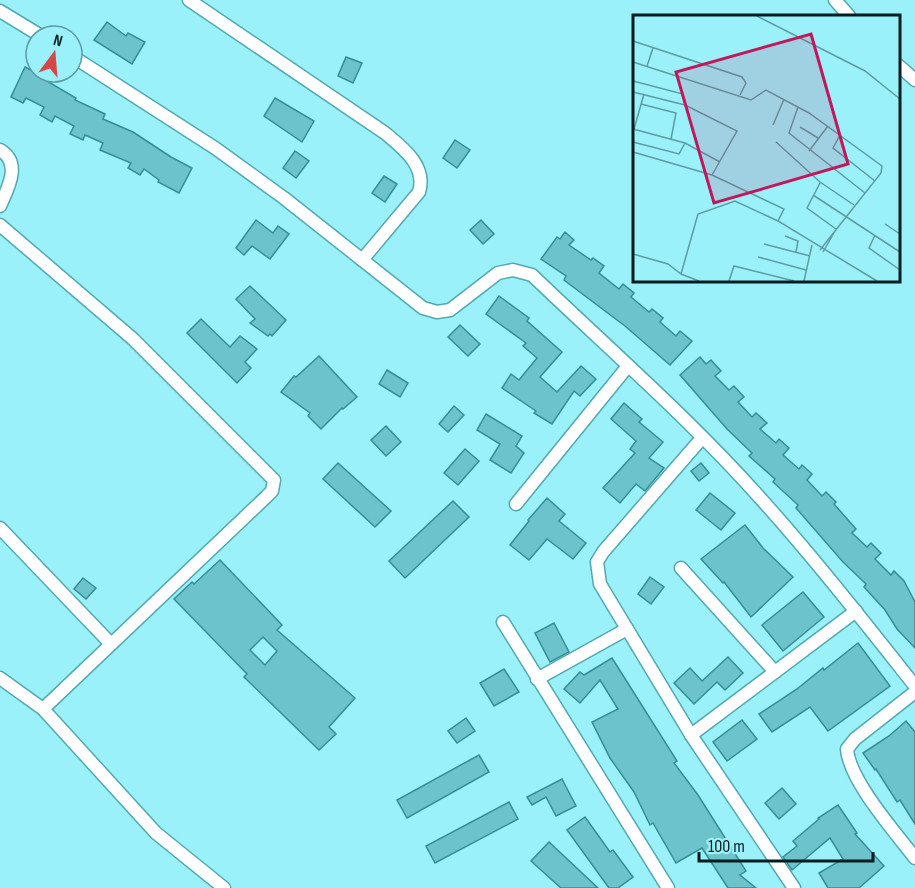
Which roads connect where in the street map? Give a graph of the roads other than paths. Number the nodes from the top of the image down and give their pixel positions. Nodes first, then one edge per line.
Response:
1 (189, 0) edge
2 (834, 0) edge
3 (0, 11) edge
4 (848, 15) edge
5 (24, 26) edge
6 (84, 64) edge
7 (900, 67) edge
8 (915, 80) edge
9 (0, 150) edge
10 (0, 206) edge
11 (0, 225) edge
12 (362, 261) junction
13 (628, 366) junction
14 (702, 438) junction
15 (516, 504) dead end
16 (0, 528) edge
17 (681, 567) dead end
18 (855, 611) junction
19 (503, 622) dead end
20 (627, 629) junction
21 (111, 644) junction
22 (775, 672) junction
23 (0, 678) edge
24 (537, 679) junction
25 (915, 686) edge
26 (915, 692) edge
27 (43, 709) junction
28 (691, 735) junction
29 (915, 858) edge
30 (224, 888) edge
31 (668, 888) edge
32 (794, 888) edge

1 - 12 street
2 - 4 street
3 - 5 street
6 - 12 street
7 - 8 street
9 - 10 street
11 - 21 street
12 - 13 street
13 - 14 street
13 - 15 street
14 - 18 street
14 - 20 street
16 - 21 street
17 - 22 street
18 - 22 street
18 - 25 street
19 - 24 street
20 - 24 street
20 - 28 street
21 - 27 street
22 - 28 street
23 - 27 street
24 - 31 street
26 - 29 street
27 - 30 street
28 - 32 street

